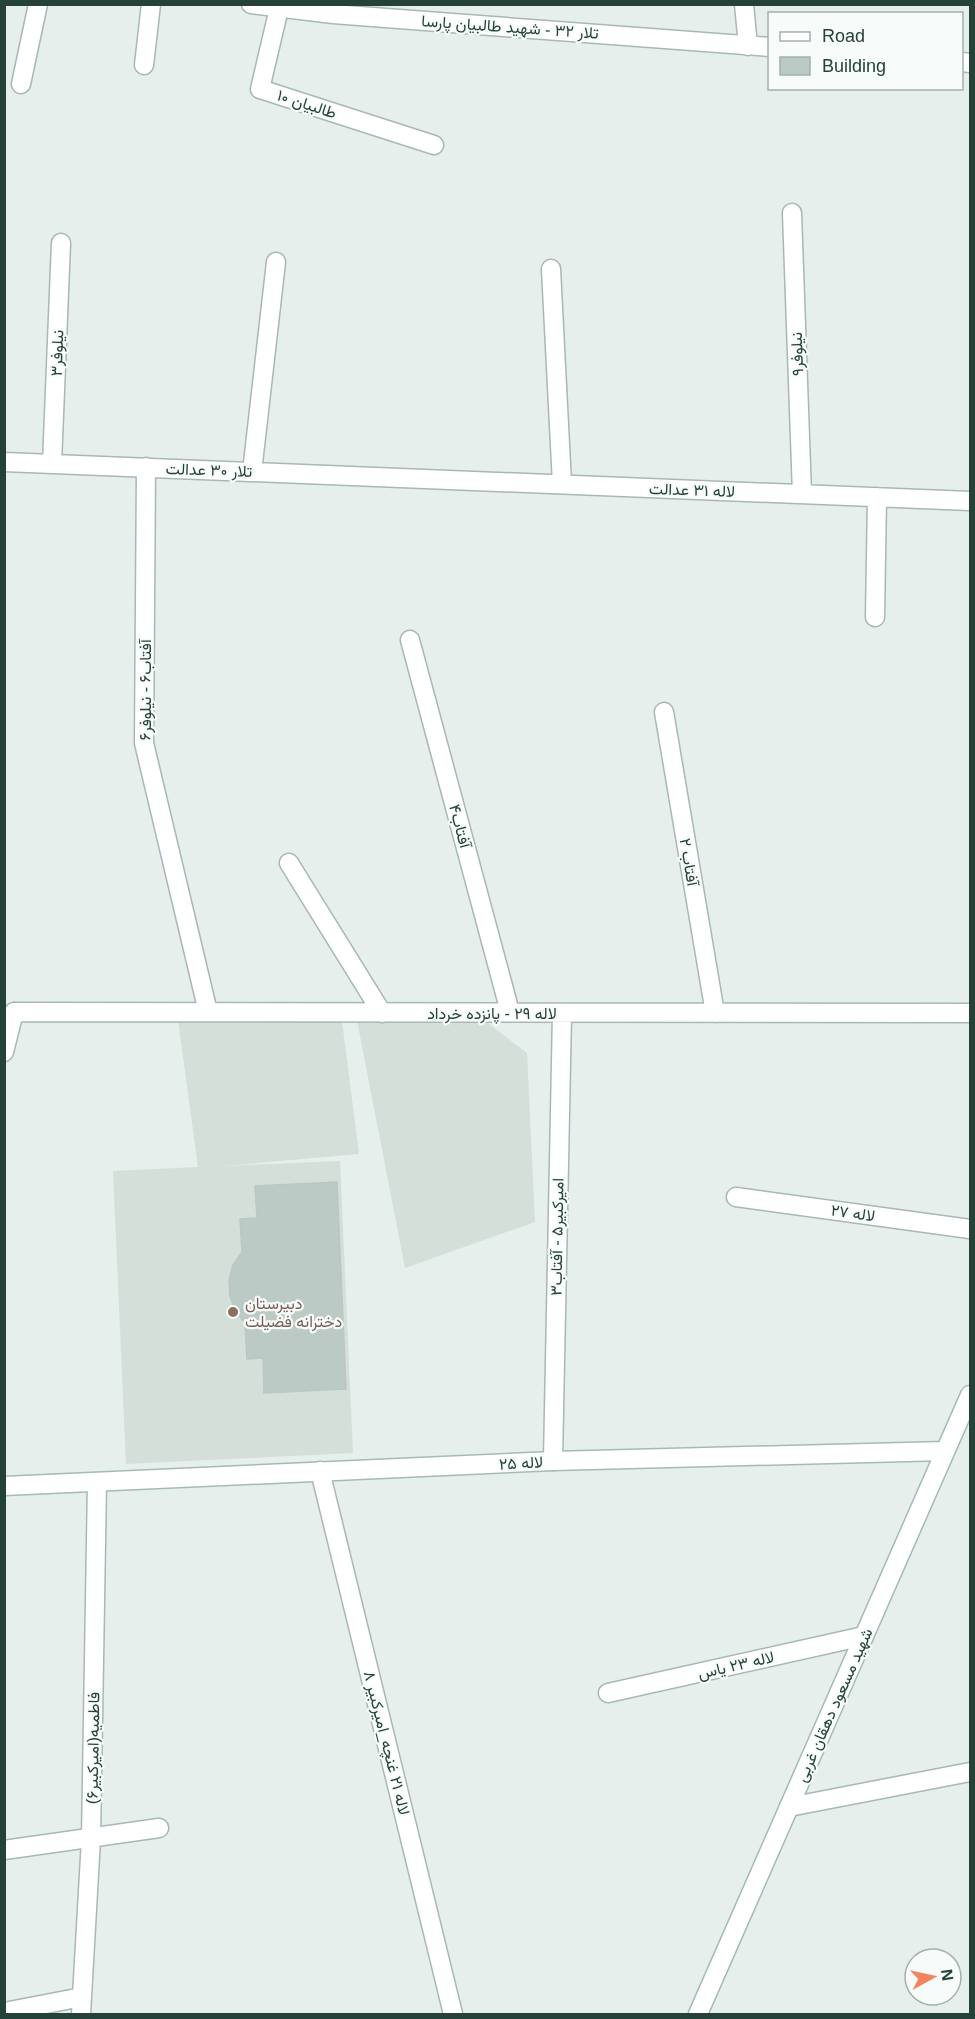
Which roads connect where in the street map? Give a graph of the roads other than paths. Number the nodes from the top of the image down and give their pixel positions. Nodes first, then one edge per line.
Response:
1 (38, 4) edge
2 (151, 4) edge
3 (250, 4) edge
4 (744, 4) edge
5 (279, 6) edge
6 (748, 46) junction
7 (768, 47) edge
8 (144, 65) dead end
9 (21, 84) dead end
10 (434, 145) dead end
11 (792, 213) dead end
12 (61, 243) dead end
13 (276, 262) dead end
14 (551, 269) dead end
15 (4, 462) edge
16 (52, 464) junction
17 (146, 467) junction
18 (252, 472) junction
19 (414, 478) joint
20 (562, 484) junction
21 (802, 494) junction
22 (877, 497) junction
23 (970, 501) edge
24 (875, 617) dead end
25 (410, 640) dead end
26 (664, 712) dead end
27 (288, 863) dead end
28 (9, 1006) edge
29 (208, 1012) junction
30 (382, 1012) junction
31 (510, 1012) junction
32 (562, 1012) junction
33 (715, 1013) junction
34 (970, 1013) edge
35 (4, 1052) edge
36 (736, 1197) dead end
37 (970, 1229) edge
38 (970, 1395) edge
39 (966, 1413) edge
40 (945, 1451) junction
41 (553, 1461) junction
42 (320, 1471) junction
43 (97, 1482) junction
44 (4, 1486) edge
45 (864, 1636) junction
46 (609, 1694) dead end
47 (970, 1772) edge
48 (789, 1807) junction
49 (159, 1828) dead end
50 (91, 1839) junction
51 (4, 1850) edge
52 (82, 2006) edge
53 (4, 2012) edge
54 (453, 2014) edge
55 (698, 2014) edge

1 - 9 street
2 - 8 street
3 - 5 street, تلار ۳۲ - شهید طالبیان پارسا
4 - 6 street
5 - 6 street, تلار ۳۲ - شهید طالبیان پارسا
5 - 10 street, طالبیان ۱۰
6 - 7 street, تلار ۳۲ - شهید طالبیان پارسا
11 - 21 street, نیلوفر۹
12 - 16 street, نیلوفر۳
13 - 18 street
14 - 20 street
15 - 16 street, تلار ۳۰ عدالت
16 - 17 street, تلار ۳۰ عدالت
17 - 18 street, تلار ۳۰ عدالت
17 - 29 street, آفتاب۶ - نیلوفر۶
18 - 19 street, تلار ۳۰ عدالت
19 - 20 street, لاله ۳۱ عدالت
20 - 21 street, لاله ۳۱ عدالت
21 - 22 street, لاله ۳۱ عدالت
22 - 23 street, لاله ۳۱ عدالت
22 - 24 street
25 - 31 street, آفتاب۴
26 - 33 street, آفتاب ۲
27 - 30 street
28 - 29 street, لاله ۲۹ - پانزده خرداد
28 - 35 street
29 - 30 street, لاله ۲۹ - پانزده خرداد
30 - 31 street, لاله ۲۹ - پانزده خرداد
31 - 32 street, لاله ۲۹ - پانزده خرداد
32 - 33 street, لاله ۲۹ - پانزده خرداد
32 - 41 street, امیرکبیر۵ - آفتاب۳
33 - 34 street, لاله ۲۹ - پانزده خرداد
36 - 37 street, لاله ۲۷
38 - 39 street, شهید مسعود دهقان غربی
39 - 40 street, شهید مسعود دهقان غربی
40 - 41 street, لاله ۲۵
40 - 45 street, شهید مسعود دهقان غربی
41 - 42 street, لاله ۲۵
42 - 43 street, لاله ۲۵
42 - 54 street, لاله ۲۱ غنچه_امیرکبیر ۸
43 - 44 street, لاله ۲۵
43 - 50 street, فاطمیه(امیرکبیر۶)
45 - 46 street, لاله ۲۳ یاس
45 - 48 street, شهید مسعود دهقان غربی
47 - 48 street
48 - 55 street, شهید مسعود دهقان غربی
49 - 50 street
50 - 51 street
50 - 52 street, فاطمیه(امیرکبیر۶)
52 - 53 street

